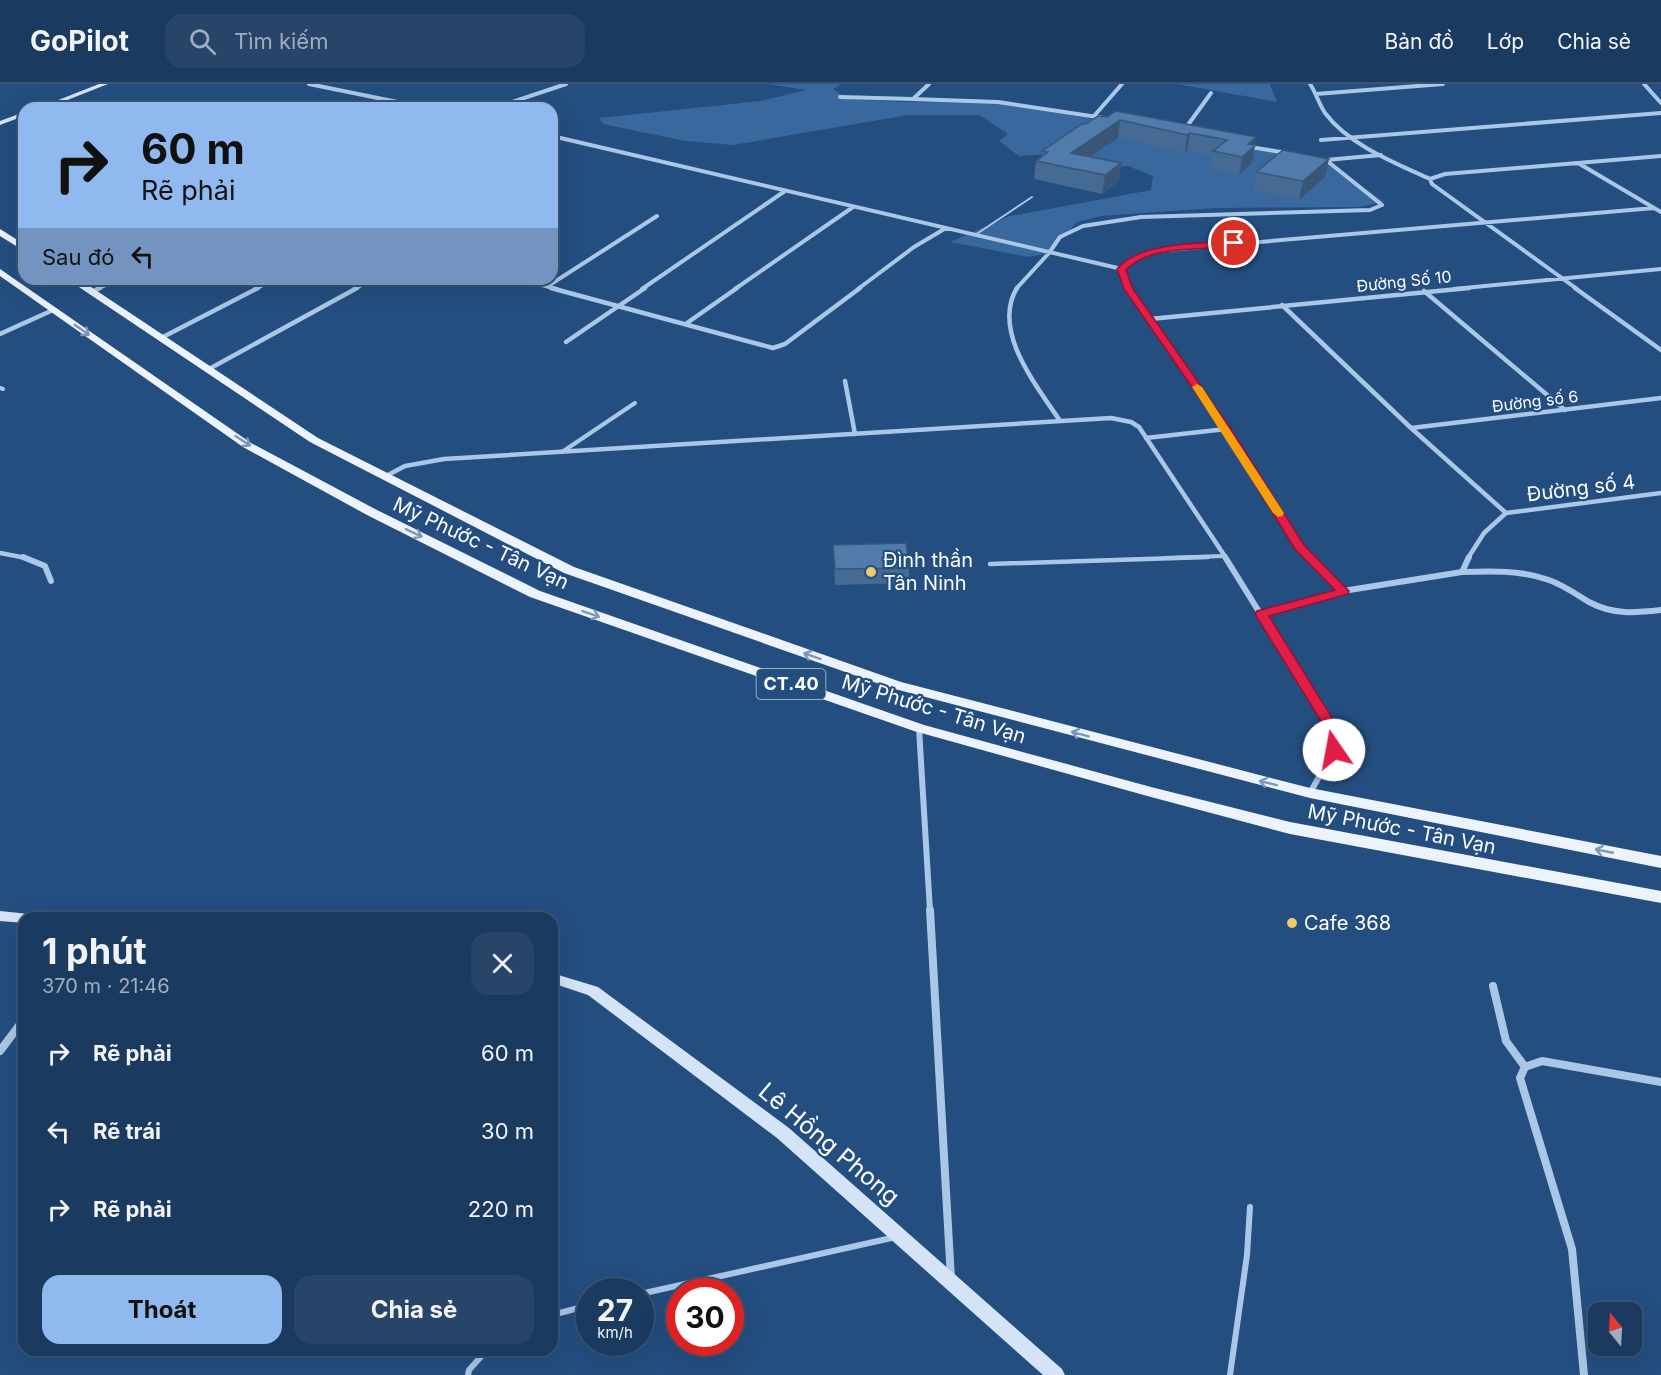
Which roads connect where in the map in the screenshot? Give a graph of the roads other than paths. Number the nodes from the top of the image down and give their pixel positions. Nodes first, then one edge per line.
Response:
1 (105, 84) edge
2 (309, 84) edge
3 (567, 84) edge
4 (929, 84) edge
5 (1122, 84) edge
6 (1310, 84) edge
7 (1443, 84) edge
8 (1644, 84) edge
9 (1211, 93) dead end
10 (1316, 94) junction
11 (840, 97) dead end
12 (912, 99) junction
13 (57, 102) edge
14 (398, 102) edge
15 (512, 102) edge
16 (1661, 103) edge
17 (1661, 113) edge
18 (18, 116) edge
19 (1094, 116) junction
20 (1105, 118) edge
21 (0, 123) edge
22 (1181, 134) edge
23 (558, 137) edge
24 (1355, 137) junction
25 (1321, 140) dead end
26 (1248, 146) edge
27 (1292, 154) edge
28 (1381, 155) junction
29 (1661, 156) edge
30 (1315, 158) edge
31 (1326, 160) junction
32 (1578, 163) junction
33 (1430, 179) junction
34 (785, 191) junction
35 (1032, 197) dead end
36 (853, 207) junction
37 (1654, 208) junction
38 (1661, 212) edge
39 (657, 216) dead end
40 (1485, 222) junction
41 (946, 228) junction
42 (0, 232) edge
43 (975, 235) junction
44 (18, 244) edge
45 (1049, 253) junction
46 (1122, 269) junction
47 (1661, 269) edge
48 (0, 272) edge
49 (1562, 278) junction
50 (558, 280) edge
51 (18, 285) edge
52 (18, 285) edge
53 (81, 285) edge
54 (106, 285) edge
55 (263, 285) edge
56 (361, 285) edge
57 (544, 285) edge
58 (548, 286) joint
59 (1424, 291) junction
60 (91, 292) junction
61 (619, 305) junction
62 (1282, 305) junction
63 (53, 310) junction
64 (1150, 319) junction
65 (687, 323) junction
66 (0, 334) edge
67 (161, 338) junction
68 (566, 342) dead end
69 (1661, 350) edge
70 (209, 369) junction
71 (844, 381) dead end
72 (1661, 398) edge
73 (634, 403) dead end
74 (1565, 410) junction
75 (1059, 421) junction
76 (1411, 428) junction
77 (1226, 429) junction
78 (855, 434) junction
79 (1146, 438) junction
80 (562, 452) junction
81 (386, 476) junction
82 (1661, 493) edge
83 (1506, 513) junction
84 (0, 553) edge
85 (1225, 556) junction
86 (990, 564) dead end
87 (1462, 572) junction
88 (51, 582) dead end
89 (1343, 591) junction
90 (1661, 610) edge
91 (1262, 614) junction
92 (919, 728) junction
93 (1310, 793) junction
94 (1661, 862) edge
95 (1661, 897) edge
96 (0, 916) edge
97 (18, 918) edge
98 (558, 980) edge
99 (1493, 986) dead end
100 (18, 1027) edge
101 (0, 1051) edge
102 (1526, 1067) junction
103 (1661, 1082) edge
104 (1250, 1207) dead end
105 (901, 1236) junction
106 (951, 1280) junction
107 (654, 1291) edge
108 (576, 1309) edge
109 (558, 1313) edge
110 (482, 1356) edge
111 (468, 1375) edge
112 (1056, 1375) edge
113 (1230, 1375) edge
114 (1584, 1375) edge

1 - 13 main road
2 - 14 street
3 - 15 street
4 - 12 street
5 - 19 street
6 - 10 street
7 - 10 street
8 - 16 street
9 - 22 street
10 - 24 street
11 - 12 street
12 - 19 street
17 - 24 street
18 - 21 main road
19 - 20 street
23 - 34 street
24 - 25 street
24 - 28 street
26 - 27 street
28 - 31 street
28 - 33 street
29 - 32 street
30 - 31 street
31 - 45 street
32 - 33 street
32 - 37 street
33 - 40 street
34 - 36 street
34 - 61 street
35 - 43 lane
36 - 41 street
36 - 65 street
37 - 38 street
37 - 40 street
39 - 50 street
40 - 46 street
40 - 49 street
41 - 43 street
41 - 65 street
42 - 44 main road
43 - 45 street
45 - 46 street
45 - 75 street
46 - 64 street
47 - 49 street, Đường Số 10
48 - 51 main road, Mỹ Phước - Tân Vạn / CT.40
49 - 59 street, Đường Số 10
49 - 69 street
52 - 63 main road, Mỹ Phước - Tân Vạn / CT.40
53 - 60 main road, Mỹ Phước - Tân Vạn / CT.40
54 - 60 street
55 - 67 street
56 - 70 street
57 - 58 street
58 - 61 street
59 - 62 street, Đường Số 10
59 - 74 street
60 - 67 main road, Mỹ Phước - Tân Vạn / CT.40
61 - 65 street
61 - 68 street
62 - 64 street, Đường Số 10
62 - 76 street
63 - 66 street
63 -> 92 main road, Mỹ Phước - Tân Vạn / CT.40
64 - 77 street
67 - 70 main road, Mỹ Phước - Tân Vạn / CT.40
70 - 81 main road, Mỹ Phước - Tân Vạn / CT.40
71 - 78 street
72 - 74 street, Đường số 6
73 - 80 lane
74 - 76 street, Đường số 6
75 - 78 street
75 - 79 street
76 - 83 street
77 - 79 street
77 - 89 street
78 - 80 street
79 - 85 street
80 - 81 street
93 -> 81 main road, Mỹ Phước - Tân Vạn / CT.40
82 - 83 street, Đường số 4
83 - 87 street
84 - 88 street
85 - 86 lane
85 - 91 street
87 - 89 street
87 - 90 street
89 - 91 street
91 - 93 street
92 - 95 main road, Mỹ Phước - Tân Vạn / CT.40
92 - 106 street
94 -> 93 main road, Mỹ Phước - Tân Vạn / CT.40
96 - 97 main road
98 - 105 main road, Lê Hồng Phong
99 - 102 street
100 - 101 street
102 - 103 street
102 - 114 street
104 - 113 lane
105 - 106 main road, Lê Hồng Phong
105 - 107 lane
106 - 112 main road, Lê Hồng Phong
108 - 109 lane
110 - 111 lane

